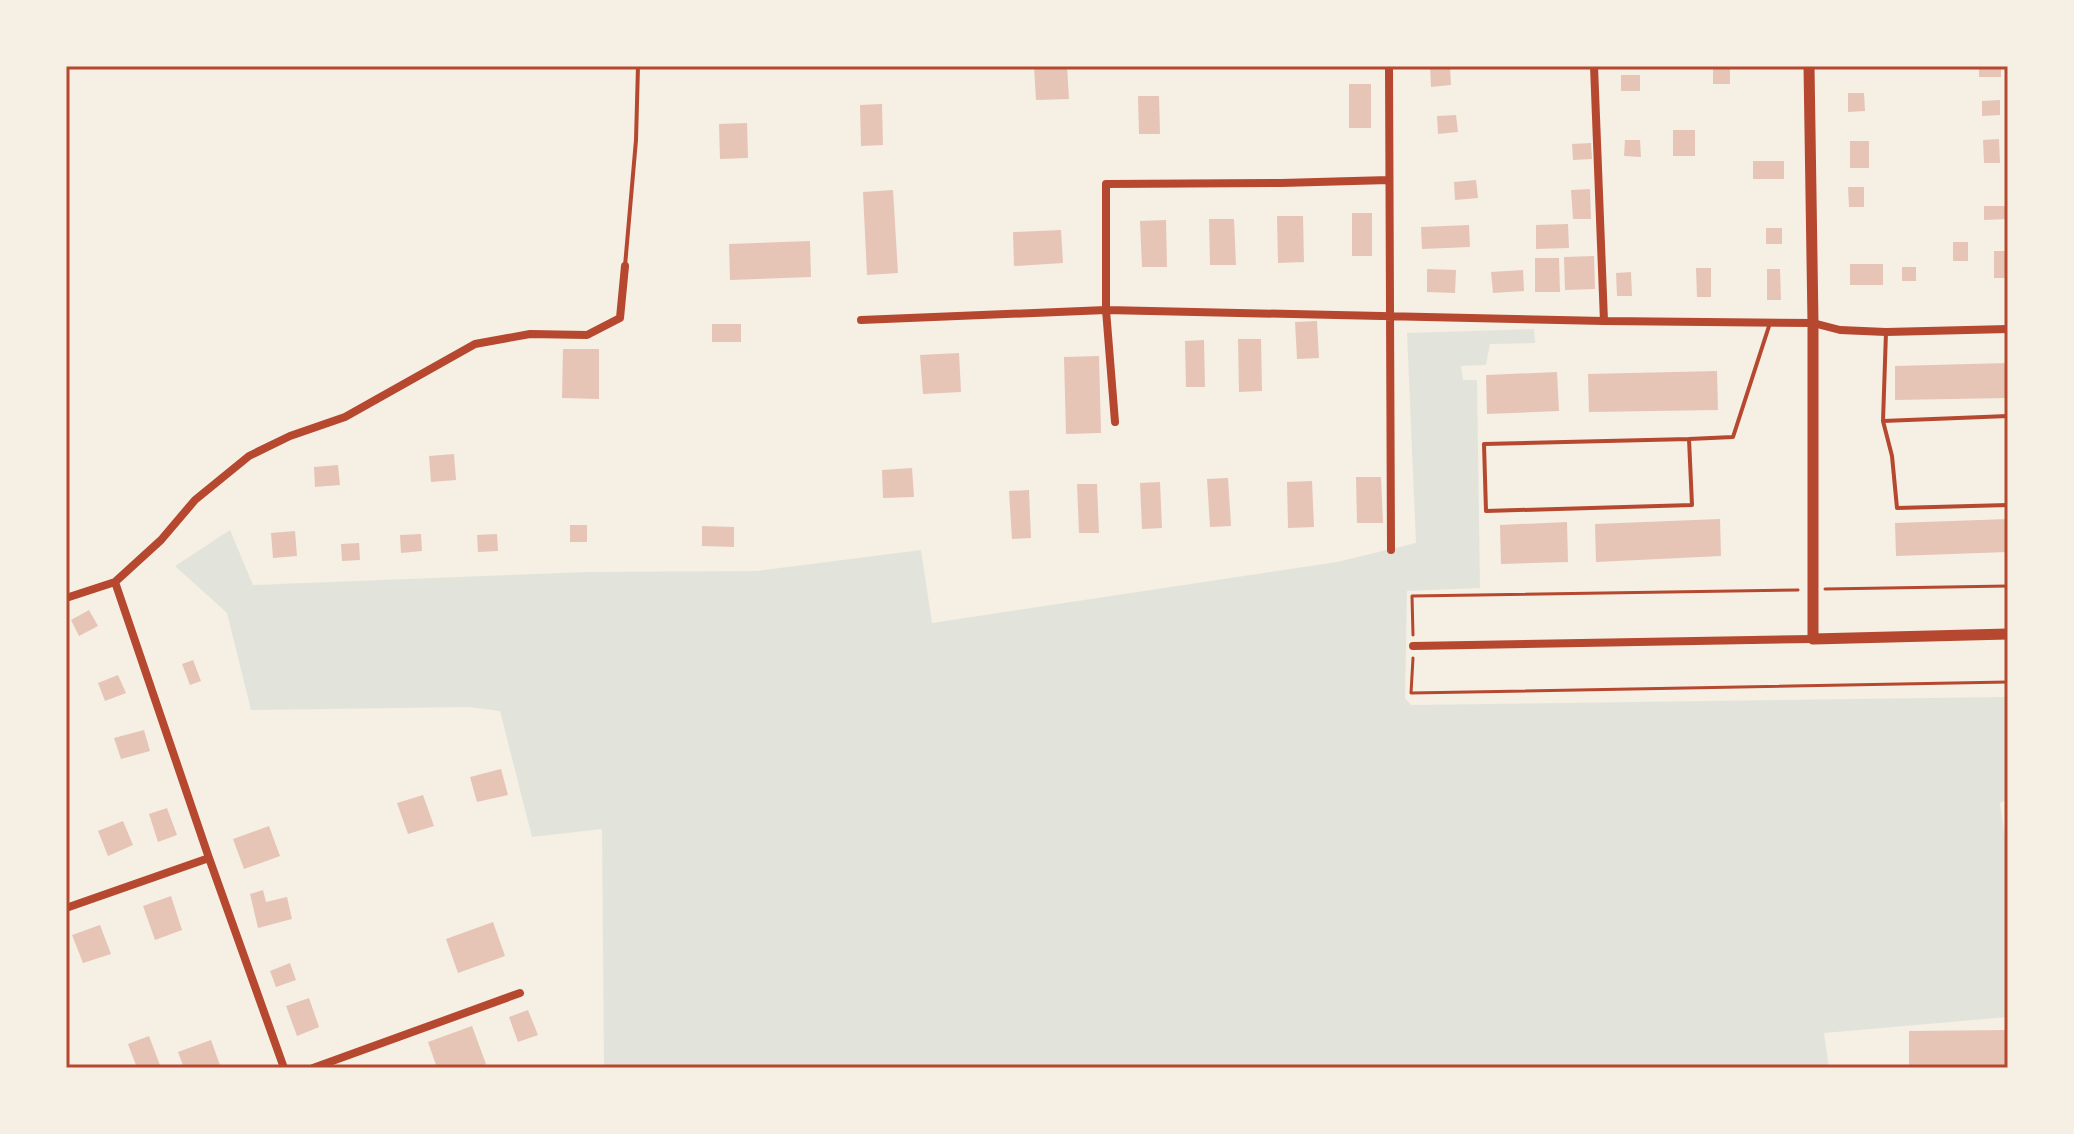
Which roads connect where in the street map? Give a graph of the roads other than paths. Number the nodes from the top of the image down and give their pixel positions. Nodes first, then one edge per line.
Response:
1 (638, 66) edge
2 (1389, 66) edge
3 (1594, 66) edge
4 (1809, 66) edge
5 (1389, 180) junction
6 (625, 266) joint
7 (1106, 310) junction
8 (1388, 315) junction
9 (861, 320) dead end
10 (1604, 321) junction
11 (1770, 323) junction
12 (1813, 323) junction
13 (2008, 329) edge
14 (1886, 332) junction
15 (2008, 416) edge
16 (1883, 421) junction
17 (1115, 422) dead end
18 (1689, 439) junction
19 (2008, 505) edge
20 (1391, 550) dead end
21 (115, 582) junction
22 (66, 598) edge
23 (2008, 634) edge
24 (1813, 639) junction
25 (1413, 646) dead end
26 (209, 858) junction
27 (66, 908) edge
28 (520, 993) dead end
29 (284, 1068) edge
30 (313, 1068) edge

1 - 6 lane
2 - 5 street
3 - 10 street
4 - 12 street
5 - 7 street
5 - 8 street
6 - 21 street
7 - 8 street
7 - 9 street
7 - 17 street
8 - 10 street
8 - 20 street
10 - 11 street
11 - 12 street
11 - 18 lane
12 - 14 street
12 - 24 street
13 - 14 street
14 - 16 lane
15 - 16 lane
16 - 19 lane
18 - 18 lane
21 - 22 street
21 - 26 street
23 - 24 street
24 - 25 street
26 - 27 street
26 - 29 street
28 - 30 street

